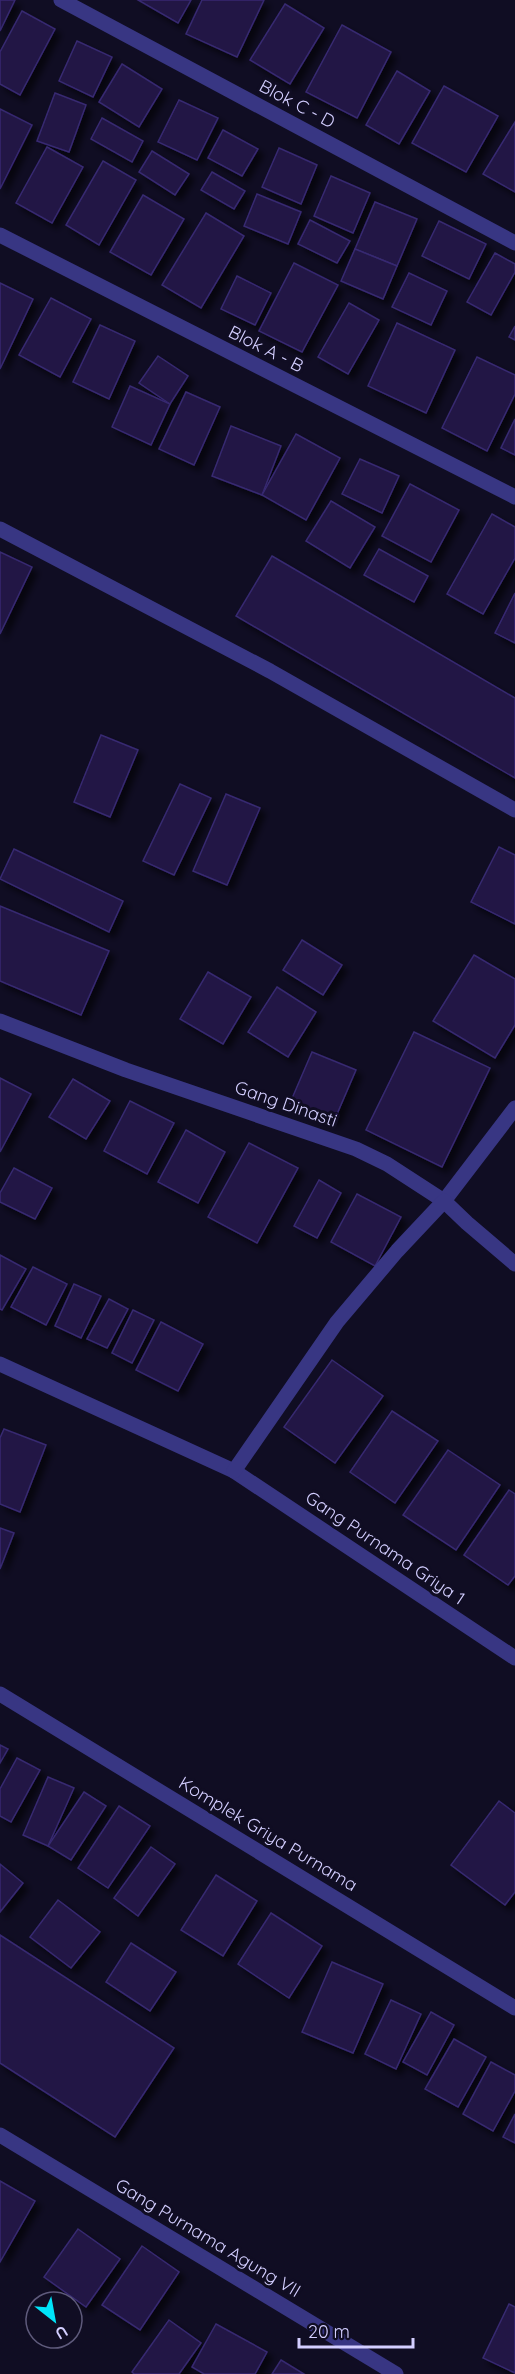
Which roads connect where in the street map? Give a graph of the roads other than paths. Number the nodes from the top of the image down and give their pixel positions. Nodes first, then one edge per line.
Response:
1 (61, 0) edge
2 (0, 235) edge
3 (515, 243) edge
4 (515, 497) edge
5 (0, 529) edge
6 (515, 810) edge
7 (0, 1021) edge
8 (515, 1109) edge
9 (444, 1201) junction
10 (515, 1264) edge
11 (0, 1364) edge
12 (234, 1471) junction
13 (515, 1658) edge
14 (0, 1694) edge
15 (515, 2008) edge
16 (0, 2134) edge
17 (396, 2374) edge

1 - 3 street, Blok C - D
2 - 4 street, Blok A - B
5 - 6 street
7 - 9 street, Gang Dinasti
8 - 9 street
9 - 10 street, Gang Dinasti
9 - 12 street
11 - 12 street, Gang Purnama Griya 1
12 - 13 street, Gang Purnama Griya 1
14 - 15 street, Komplek Griya Purnama
16 - 17 street, Gang Purnama Agung VII

